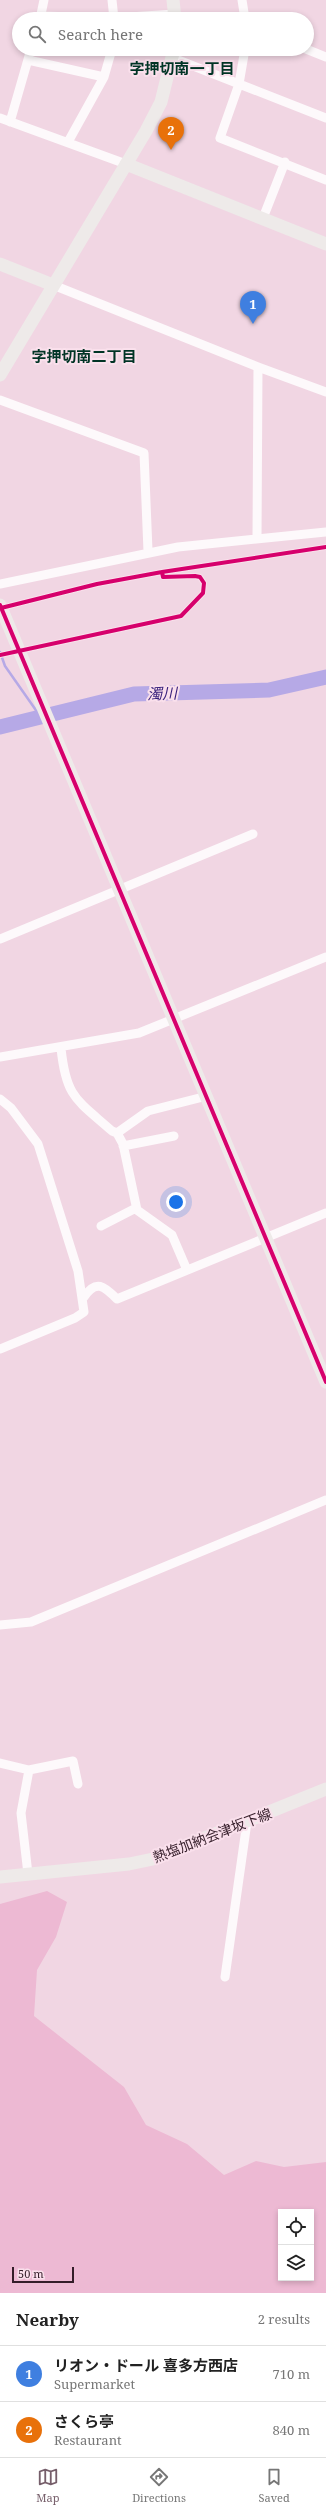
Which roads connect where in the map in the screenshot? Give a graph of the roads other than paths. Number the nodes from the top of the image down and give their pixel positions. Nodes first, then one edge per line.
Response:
1 (44, 0) edge
2 (112, 0) edge
3 (173, 0) edge
4 (242, 0) edge
5 (41, 12) edge
6 (113, 12) edge
7 (174, 12) edge
8 (244, 12) edge
9 (314, 52) edge
10 (29, 56) edge
11 (110, 56) edge
12 (172, 56) edge
13 (179, 56) edge
14 (243, 56) edge
15 (326, 57) edge
16 (28, 60) junction
17 (104, 77) junction
18 (239, 84) junction
19 (0, 118) edge
20 (326, 118) edge
21 (10, 122) junction
22 (68, 142) junction
23 (285, 162) junction
24 (126, 164) junction
25 (326, 180) edge
26 (263, 218) junction
27 (326, 244) edge
28 (0, 264) edge
29 (53, 285) junction
30 (258, 367) junction
31 (0, 375) edge
32 (326, 392) edge
33 (0, 400) edge
34 (326, 532) edge
35 (257, 537) junction
36 (148, 552) junction
37 (0, 584) edge
38 (0, 605) edge
39 (253, 834) dead end
40 (120, 890) junction
41 (0, 939) edge
42 (326, 957) edge
43 (174, 1018) junction
44 (61, 1048) junction
45 (0, 1057) edge
46 (208, 1096) junction
47 (0, 1099) edge
48 (117, 1133) junction
49 (174, 1136) dead end
50 (123, 1146) junction
51 (136, 1208) junction
52 (326, 1213) edge
53 (101, 1226) dead end
54 (266, 1238) junction
55 (188, 1270) junction
56 (84, 1297) junction
57 (0, 1349) edge
58 (326, 1382) edge
59 (326, 1500) edge
60 (0, 1625) edge
61 (0, 1763) edge
62 (29, 1770) junction
63 (78, 1784) dead end
64 (326, 1789) edge
65 (247, 1822) junction
66 (28, 1874) junction
67 (0, 1877) edge
68 (224, 1977) dead end

1 - 5 street
2 - 6 street
3 - 7 street
4 - 8 street
9 - 15 street
10 - 16 street
11 - 17 street
12 - 24 street
13 - 18 street
14 - 18 street
16 - 17 street
16 - 21 street
17 - 22 street
18 - 20 street
18 - 23 street
19 - 21 street
21 - 22 street
22 - 24 street
23 - 25 street
23 - 26 street
24 - 26 street
24 - 29 street
26 - 27 street
28 - 29 street
29 - 30 street
29 - 31 street
30 - 32 street
30 - 35 street
33 - 36 street
34 - 35 street
35 - 36 street
36 - 37 street
38 - 40 street
39 - 40 street
40 - 41 street
40 - 43 street
42 - 43 street
43 - 44 street
43 - 46 street
44 - 45 street
44 - 48 street
46 - 48 street
46 - 54 street
47 - 56 street
48 - 50 street
49 - 50 street
50 - 51 street
51 - 53 street
51 - 55 street
52 - 54 street
54 - 55 street
54 - 58 street
55 - 56 street
56 - 57 street
59 - 60 street
61 - 62 street
62 - 63 street
62 - 66 street
64 - 65 street, 熱塩加納会津坂下線
65 - 66 street, 熱塩加納会津坂下線
65 - 68 street
66 - 67 street, 熱塩加納会津坂下線

